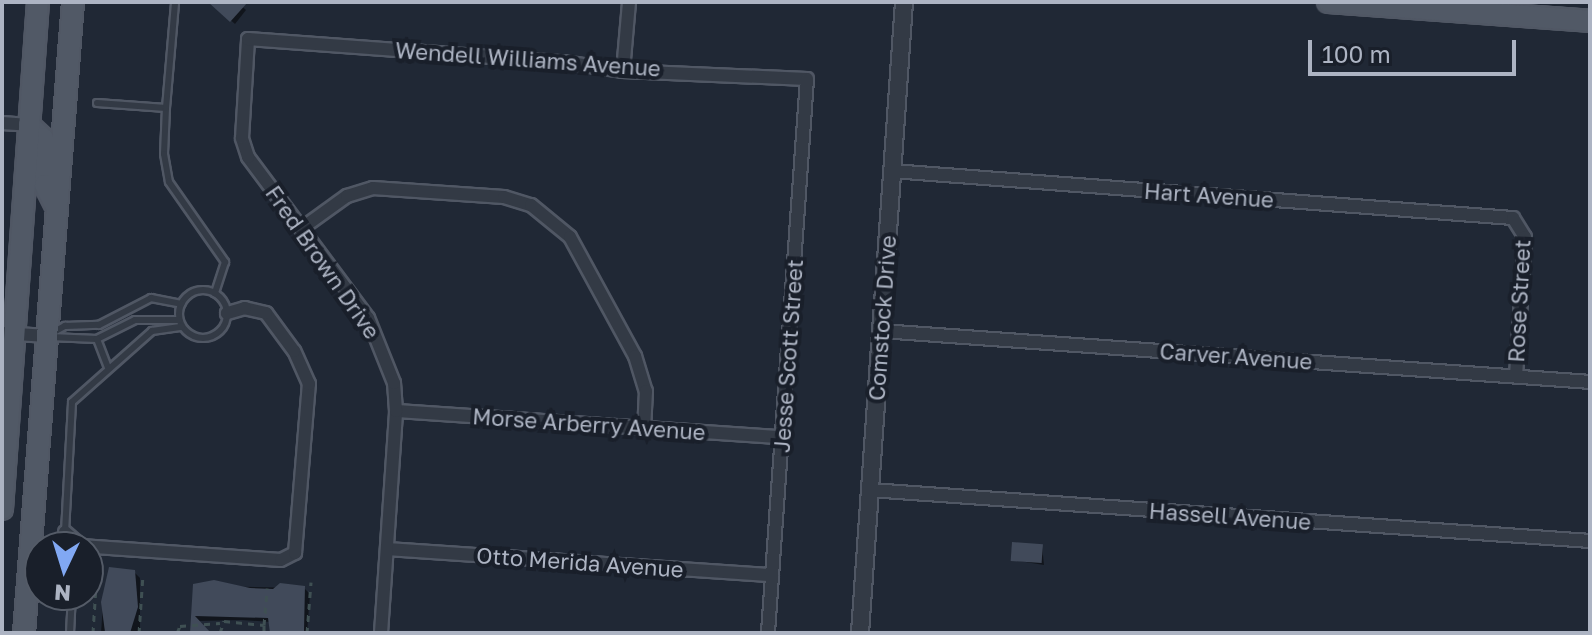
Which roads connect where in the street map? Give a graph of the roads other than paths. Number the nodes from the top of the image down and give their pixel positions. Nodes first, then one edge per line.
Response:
1 (38, 2) edge
2 (73, 2) edge
3 (175, 2) edge
4 (629, 2) edge
5 (904, 2) edge
6 (1328, 2) edge
7 (1338, 2) edge
8 (1590, 21) edge
9 (248, 39) joint
10 (623, 71) junction
11 (807, 79) joint
12 (97, 103) dead end
13 (166, 108) junction
14 (2, 123) edge
15 (29, 125) junction
16 (892, 171) junction
17 (57, 208) junction
18 (1522, 226) joint
19 (301, 229) junction
20 (215, 293) junction
21 (181, 304) junction
22 (227, 313) junction
23 (180, 323) junction
24 (881, 331) junction
25 (8, 334) edge
26 (47, 336) junction
27 (97, 339) junction
28 (108, 367) junction
29 (1516, 376) junction
30 (1590, 382) edge
31 (396, 411) junction
32 (644, 428) junction
33 (782, 437) junction
34 (870, 490) junction
35 (2, 509) edge
36 (65, 531) edge
37 (1590, 541) edge
38 (104, 548) edge
39 (387, 549) junction
40 (772, 575) junction
41 (71, 611) edge
42 (24, 633) edge
43 (70, 633) edge
44 (381, 633) edge
45 (768, 633) edge
46 (860, 633) edge

1 - 15 main road
2 - 17 main road
3 - 13 lane
4 - 10 street
5 - 16 street, Comstock Drive
6 - 7 main road
7 - 8 main road
9 - 10 street, Wendell Williams Avenue
9 - 19 street, Fred Brown Drive
10 - 11 street, Wendell Williams Avenue
11 - 33 street, Jesse Scott Street
12 - 13 lane
13 - 20 lane
14 - 15 street
15 - 17 main road
15 - 25 main road
16 - 18 street, Hart Avenue
16 - 24 street, Comstock Drive
17 - 26 main road
18 - 29 street, Rose Street
19 - 31 street, Fred Brown Drive
19 - 32 street
20 - 21 lane
20 - 22 lane
21 - 23 lane
21 - 26 lane
22 - 23 lane
22 - 38 street
23 - 27 lane
23 - 28 lane
24 - 29 street, Carver Avenue
24 - 34 street, Comstock Drive
25 - 26 street
25 - 35 main road
26 - 27 lane
26 - 42 main road
27 - 28 lane
28 - 36 lane
29 - 30 street, Carver Avenue
31 - 32 street, Morse Arberry Avenue
31 - 39 street, Fred Brown Drive
32 - 33 street, Morse Arberry Avenue
33 - 40 street, Jesse Scott Street
34 - 37 street, Hassell Avenue
34 - 46 street, Comstock Drive
39 - 40 street, Otto Merida Avenue
39 - 44 street, Fred Brown Drive
40 - 45 street, Jesse Scott Street
41 - 43 lane

